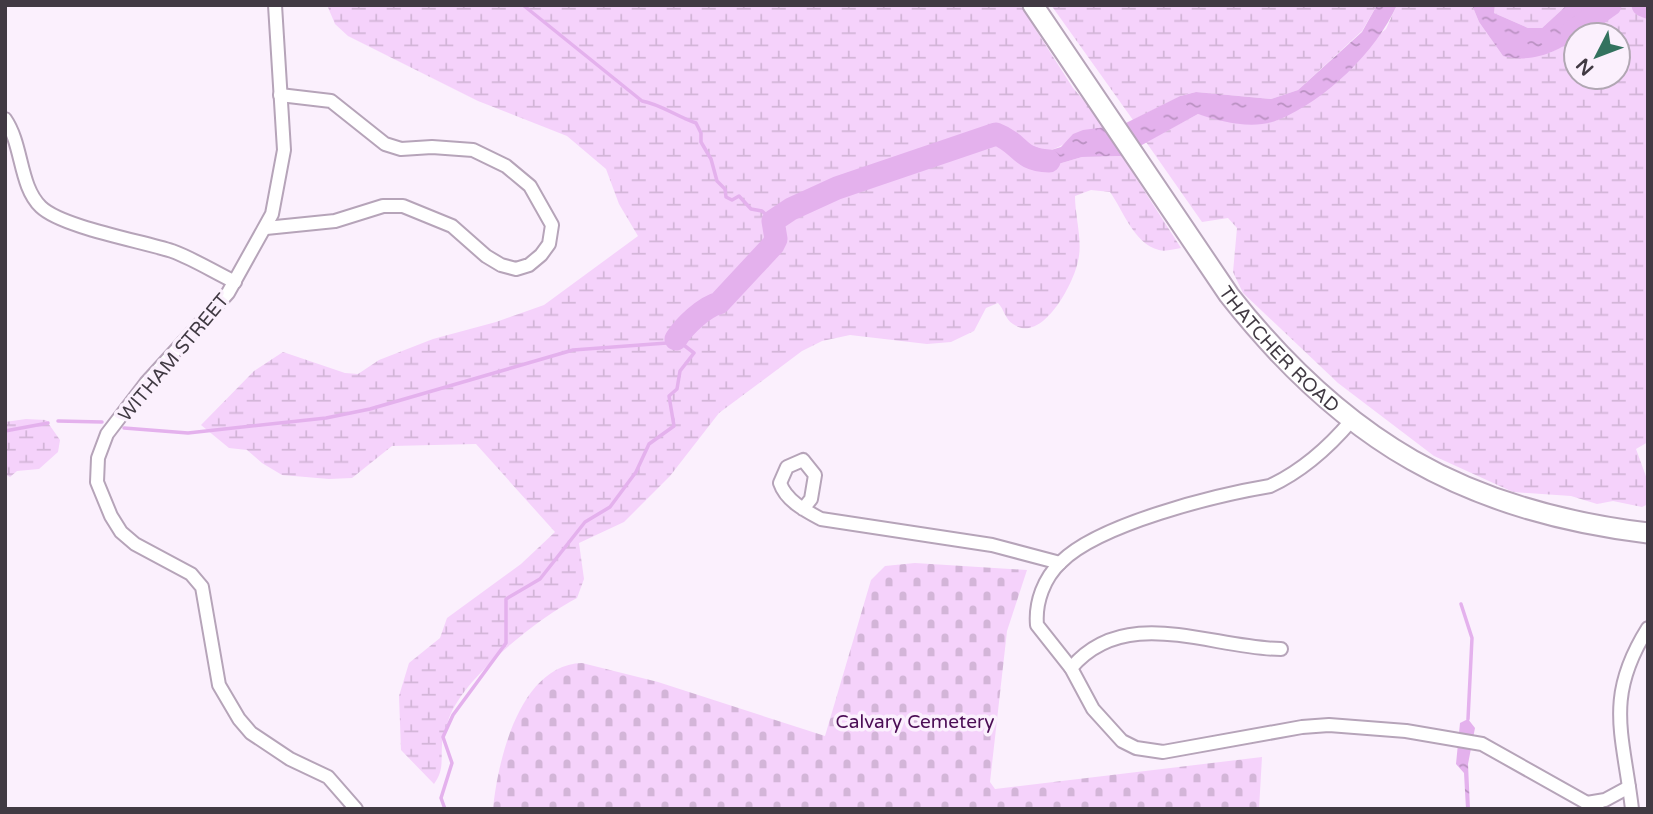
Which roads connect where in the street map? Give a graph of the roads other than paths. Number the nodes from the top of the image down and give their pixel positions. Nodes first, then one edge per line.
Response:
1 (275, 5) edge
2 (1033, 5) edge
3 (281, 96) junction
4 (5, 119) edge
5 (266, 228) junction
6 (235, 282) junction
7 (1351, 421) junction
8 (803, 509) dead end
9 (1648, 533) edge
10 (1060, 563) junction
11 (1648, 628) edge
12 (1281, 649) dead end
13 (1071, 668) junction
14 (1629, 787) junction
15 (1597, 804) edge
16 (356, 809) edge
17 (1632, 809) edge

1 - 3 street, WITHAM STREET
2 - 7 main road, THATCHER ROAD
3 - 5 street, WITHAM STREET
3 - 5 street
4 - 6 street
5 - 6 street, WITHAM STREET
6 - 16 street, WITHAM STREET
7 - 9 main road, THATCHER ROAD
7 - 10 street
8 - 10 street
10 - 13 street
11 - 14 street
12 - 13 street
13 - 15 street
14 - 15 street
14 - 17 street

